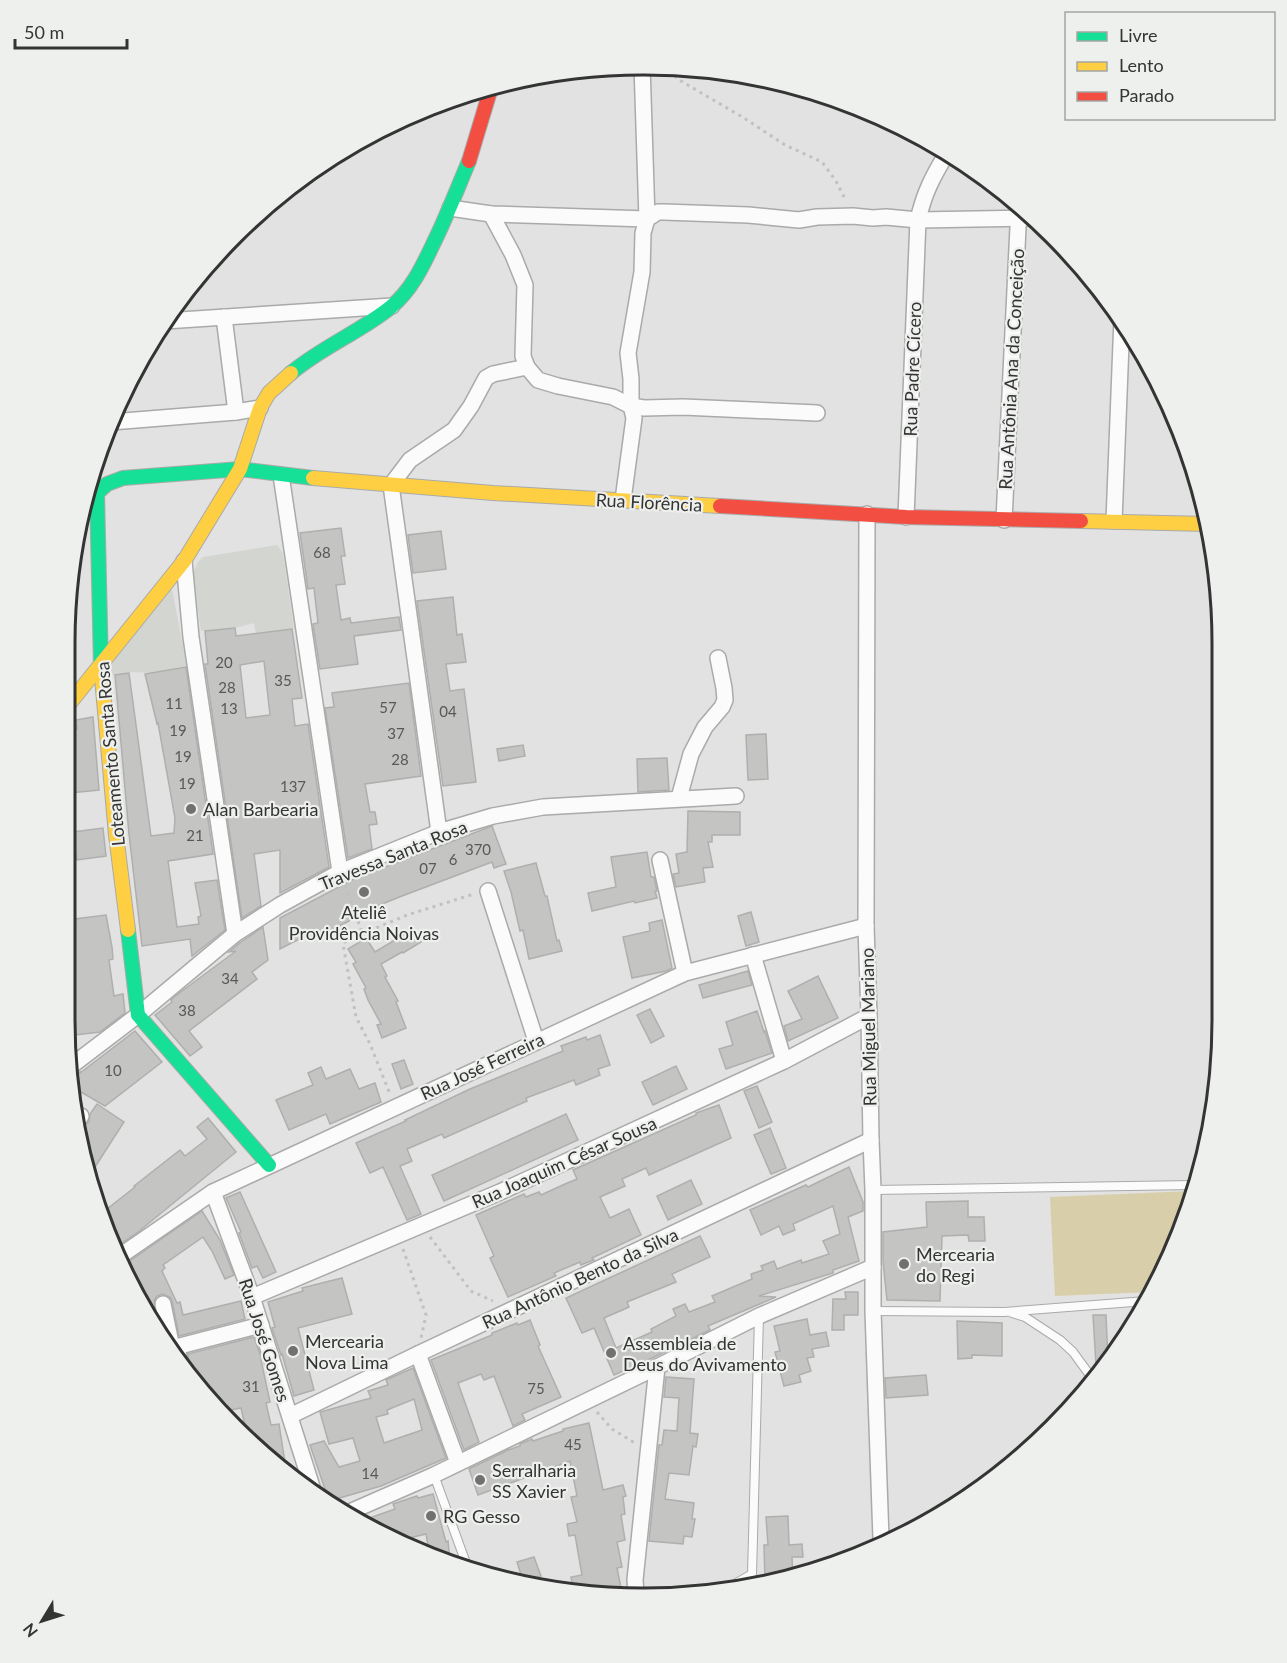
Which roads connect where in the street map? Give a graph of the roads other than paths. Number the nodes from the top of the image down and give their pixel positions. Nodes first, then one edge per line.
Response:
1 (642, 75) edge
2 (489, 96) edge
3 (943, 160) edge
4 (450, 208) junction
5 (491, 214) junction
6 (1016, 214) edge
7 (647, 219) junction
8 (918, 220) junction
9 (1023, 220) edge
10 (392, 306) junction
11 (225, 317) junction
12 (176, 320) edge
13 (1121, 336) edge
14 (527, 367) junction
15 (631, 406) junction
16 (260, 408) junction
17 (236, 412) junction
18 (818, 413) dead end
19 (120, 421) edge
20 (240, 470) junction
21 (281, 475) junction
22 (391, 485) junction
23 (97, 493) joint
24 (623, 500) junction
25 (867, 514) junction
26 (906, 517) junction
27 (1005, 520) junction
28 (1114, 521) junction
29 (1199, 524) edge
30 (184, 561) junction
31 (718, 658) dead end
32 (101, 666) junction
33 (75, 698) edge
34 (736, 796) dead end
35 (679, 798) junction
36 (439, 832) junction
37 (660, 860) dead end
38 (340, 872) junction
39 (488, 891) road end
40 (866, 926) junction
41 (235, 934) junction
42 (753, 955) junction
43 (686, 973) junction
44 (138, 1015) junction
45 (869, 1016) junction
46 (536, 1041) junction
47 (784, 1061) junction
48 (77, 1062) edge
49 (871, 1140) junction
50 (269, 1166) junction
51 (1187, 1185) edge
52 (873, 1190) junction
53 (213, 1192) junction
54 (125, 1252) edge
55 (873, 1267) junction
56 (252, 1297) junction
57 (1137, 1302) edge
58 (163, 1304) dead end
59 (873, 1311) junction
60 (1004, 1312) junction
61 (759, 1316) junction
62 (261, 1325) junction
63 (169, 1331) edge
64 (179, 1346) edge
65 (418, 1354) junction
66 (657, 1367) junction
67 (1089, 1373) edge
68 (290, 1416) junction
69 (458, 1463) junction
70 (434, 1475) junction
71 (310, 1480) edge
72 (355, 1510) edge
73 (881, 1536) edge
74 (464, 1559) edge
75 (744, 1579) edge
76 (636, 1588) edge

1 - 7 street
2 - 4 street
3 - 8 street, Rua Padre Cícero
4 - 5 street
4 - 10 street
5 - 7 street
5 - 14 street
6 - 8 street
7 - 8 street
7 - 15 street
8 - 26 street, Rua Padre Cícero
9 - 27 street, Rua Antônia Ana da Conceição
10 - 11 street
10 - 16 street
11 - 12 street
11 - 17 street
13 - 28 street
14 - 15 street
14 - 22 street
15 - 18 street
15 - 24 street
16 - 17 street
16 - 20 street
17 - 19 street
20 - 21 street, Rua Florência
20 - 23 street, Rua Florência
20 - 30 street
21 - 22 street, Rua Florência
21 - 38 street
22 - 24 street, Rua Florência
22 - 36 street
23 - 32 street, Loteamento Santa Rosa
24 - 25 street, Rua Florência
25 - 26 street, Rua Florência
25 - 40 street, Rua Miguel Mariano
26 - 27 street, Rua Florência
27 - 28 street, Rua Florência
28 - 29 street, Rua Florência
30 - 32 street
30 - 41 street
31 - 35 street
32 - 33 street
32 - 44 street, Loteamento Santa Rosa
34 - 35 street, Travessa Santa Rosa
35 - 36 street, Travessa Santa Rosa
36 - 38 street, Travessa Santa Rosa
37 - 43 street
38 - 41 street, Travessa Santa Rosa
39 - 46 street
40 - 42 street, Rua José Ferreira
40 - 45 street, Rua Miguel Mariano
41 - 44 street, Travessa Santa Rosa
42 - 43 street, Rua José Ferreira
42 - 47 street
43 - 46 street, Rua José Ferreira
44 - 48 street, Travessa Santa Rosa
44 - 50 street
45 - 47 street, Rua Joaquim César Sousa
45 - 49 street, Rua Miguel Mariano
46 - 50 street, Rua José Ferreira
47 - 56 street, Rua Joaquim César Sousa
49 - 52 street, Rua Miguel Mariano
49 - 65 street, Rua Antônio Bento da Silva
50 - 53 street, Rua José Ferreira
51 - 52 lane
52 - 55 street, Rua Miguel Mariano
53 - 54 street, Rua José Ferreira
53 - 56 street, Rua José Gomes
55 - 59 street, Rua Miguel Mariano
55 - 61 street
56 - 62 street, Rua José Gomes
57 - 60 lane
58 - 63 street
59 - 60 lane
59 - 73 street, Rua Miguel Mariano
60 - 67 lane
61 - 66 street
61 - 75 lane
62 - 64 street
62 - 68 street, Rua José Gomes
65 - 68 street, Rua Antônio Bento da Silva
65 - 69 street
66 - 69 street
66 - 76 street
68 - 71 street, Rua José Gomes
69 - 70 street
70 - 72 street
70 - 74 lane

